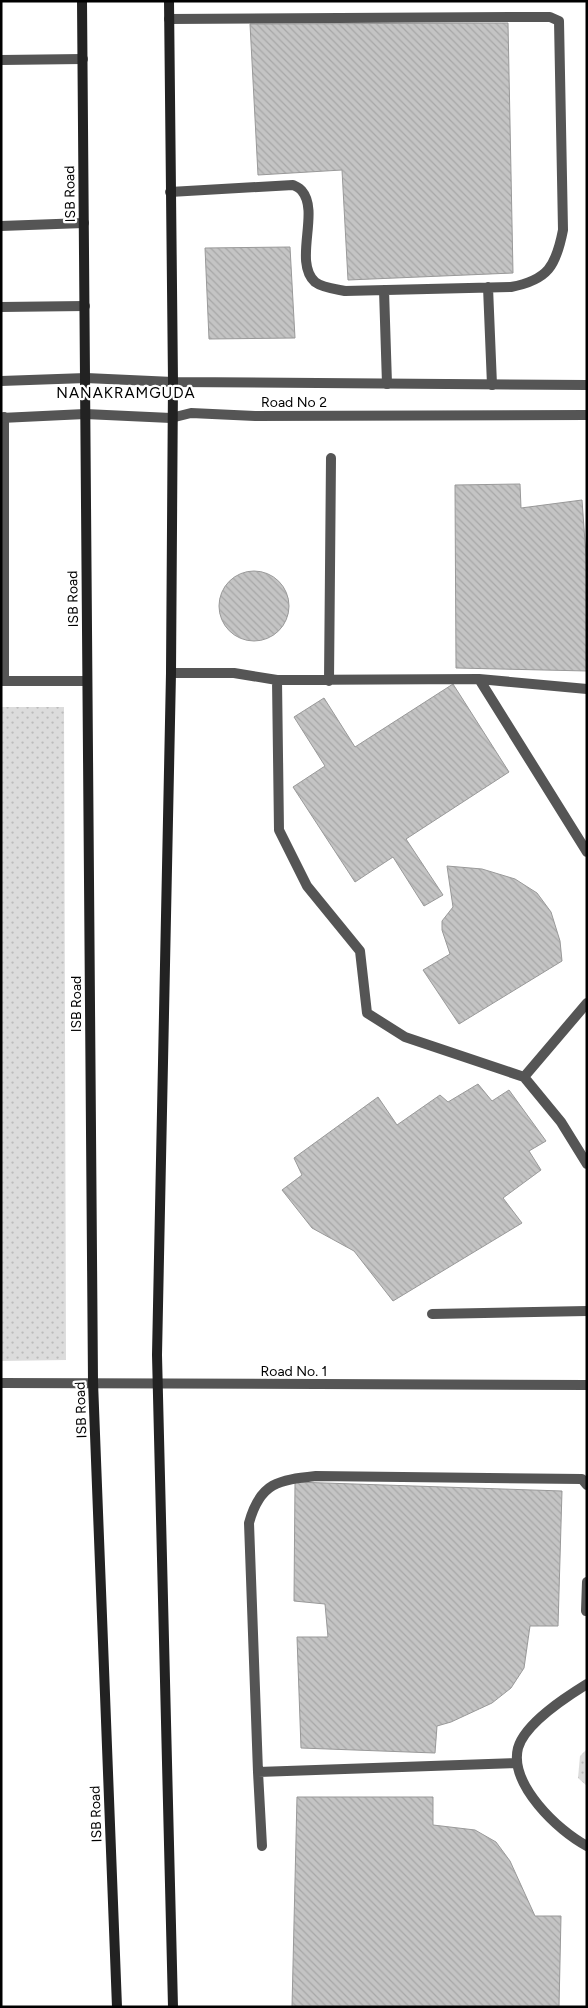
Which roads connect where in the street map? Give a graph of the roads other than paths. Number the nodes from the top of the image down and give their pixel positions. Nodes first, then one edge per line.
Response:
1 (82, 1) edge
2 (169, 1) edge
3 (169, 19) junction
4 (82, 58) junction
5 (1, 60) edge
6 (170, 192) junction
7 (84, 223) junction
8 (1, 226) edge
9 (488, 287) junction
10 (384, 290) junction
11 (85, 306) junction
12 (1, 308) edge
13 (86, 378) junction
14 (1, 381) edge
15 (173, 382) junction
16 (387, 384) junction
17 (492, 384) junction
18 (587, 386) edge
19 (85, 414) junction
20 (587, 415) edge
21 (3, 417) edge
22 (171, 418) junction
23 (331, 458) dead end
24 (3, 480) edge
25 (171, 673) junction
26 (479, 679) junction
27 (277, 680) junction
28 (3, 681) edge
29 (87, 681) junction
30 (329, 681) junction
31 (587, 689) edge
32 (587, 852) edge
33 (587, 1003) edge
34 (524, 1077) junction
35 (587, 1164) edge
36 (587, 1312) edge
37 (432, 1314) dead end
38 (93, 1382) junction
39 (1, 1383) edge
40 (159, 1385) junction
41 (587, 1385) edge
42 (587, 1485) edge
43 (587, 1582) edge
44 (586, 1611) edge
45 (587, 1684) edge
46 (517, 1763) junction
47 (258, 1772) junction
48 (262, 1846) dead end
49 (587, 1846) edge
50 (116, 2007) edge
51 (174, 2007) edge

1 - 4 main road, ISB Road
2 - 3 main road
3 - 6 main road
3 - 9 street
4 - 5 street
4 - 7 main road, ISB Road
6 - 10 street
6 - 15 main road
7 - 8 street
7 - 11 main road, ISB Road
9 - 10 street
9 - 17 street
10 - 16 street
11 - 12 street
11 - 13 main road, ISB Road
13 - 14 street, Road No 2
13 - 15 street, Road No 2
13 - 19 main road, ISB Road
15 - 16 street, Road No 2
15 - 22 main road
16 - 17 street, Road No 2
17 - 18 street, Road No 2
19 - 21 street, Road No 2
19 - 22 street, Road No 2
19 - 29 main road, ISB Road
20 - 22 street, Road No 2
21 - 24 street
22 - 25 main road
23 - 30 street
24 - 28 street
25 - 27 street
25 - 40 main road
26 - 30 street
26 - 31 street
26 - 32 street
27 - 30 street
27 - 34 street
28 - 29 street
29 - 38 main road, ISB Road
33 - 34 street
34 - 35 street
36 - 37 street
38 - 39 street, Road No. 1
38 - 40 street, Road No. 1
38 - 50 main road, ISB Road
40 - 41 street, Road No. 1
40 - 51 main road
42 - 47 street
43 - 44 street
45 - 46 street
46 - 47 street
46 - 49 street
47 - 48 street

